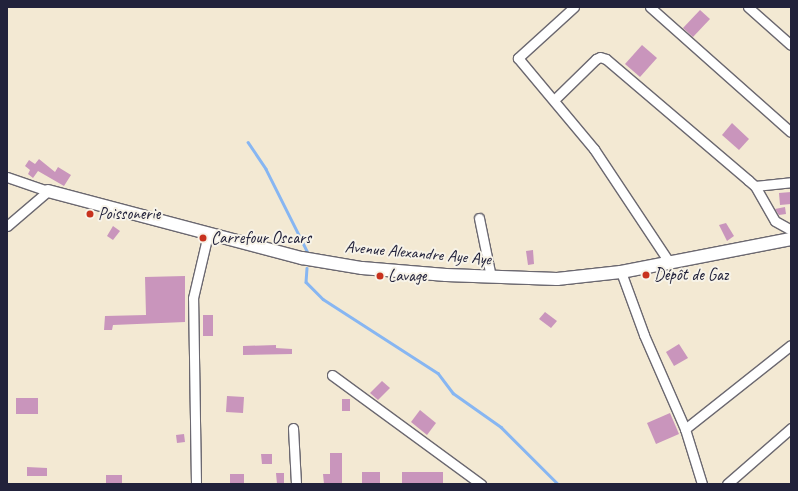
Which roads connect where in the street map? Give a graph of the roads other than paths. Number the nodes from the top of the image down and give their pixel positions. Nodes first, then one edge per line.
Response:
1 (574, 7) edge
2 (650, 7) edge
3 (748, 7) edge
4 (791, 45) edge
5 (554, 100) junction
6 (791, 132) edge
7 (7, 177) edge
8 (791, 182) edge
9 (755, 186) junction
10 (48, 191) junction
11 (479, 218) dead end
12 (7, 226) edge
13 (791, 230) edge
14 (208, 234) junction
15 (791, 239) edge
16 (669, 262) junction
17 (621, 272) junction
18 (491, 277) junction
19 (791, 345) edge
20 (332, 375) dead end
21 (293, 428) dead end
22 (791, 428) edge
23 (685, 429) junction
24 (196, 484) edge
25 (296, 484) edge
26 (481, 484) edge
27 (702, 484) edge
28 (727, 484) edge

1 - 5 street
2 - 6 street
3 - 4 street
5 - 9 street
5 - 16 street
7 - 10 street
8 - 9 street
9 - 13 street
10 - 12 street
10 - 14 street, Avenue Alexandre Aye Aye
11 - 18 street
14 - 18 street, Avenue Alexandre Aye Aye
14 - 24 street
15 - 16 street, Avenue Alexandre Aye Aye
16 - 17 street, Avenue Alexandre Aye Aye
17 - 18 street, Avenue Alexandre Aye Aye
17 - 23 street
19 - 23 street
20 - 26 street
21 - 25 street
22 - 28 street
23 - 27 street

